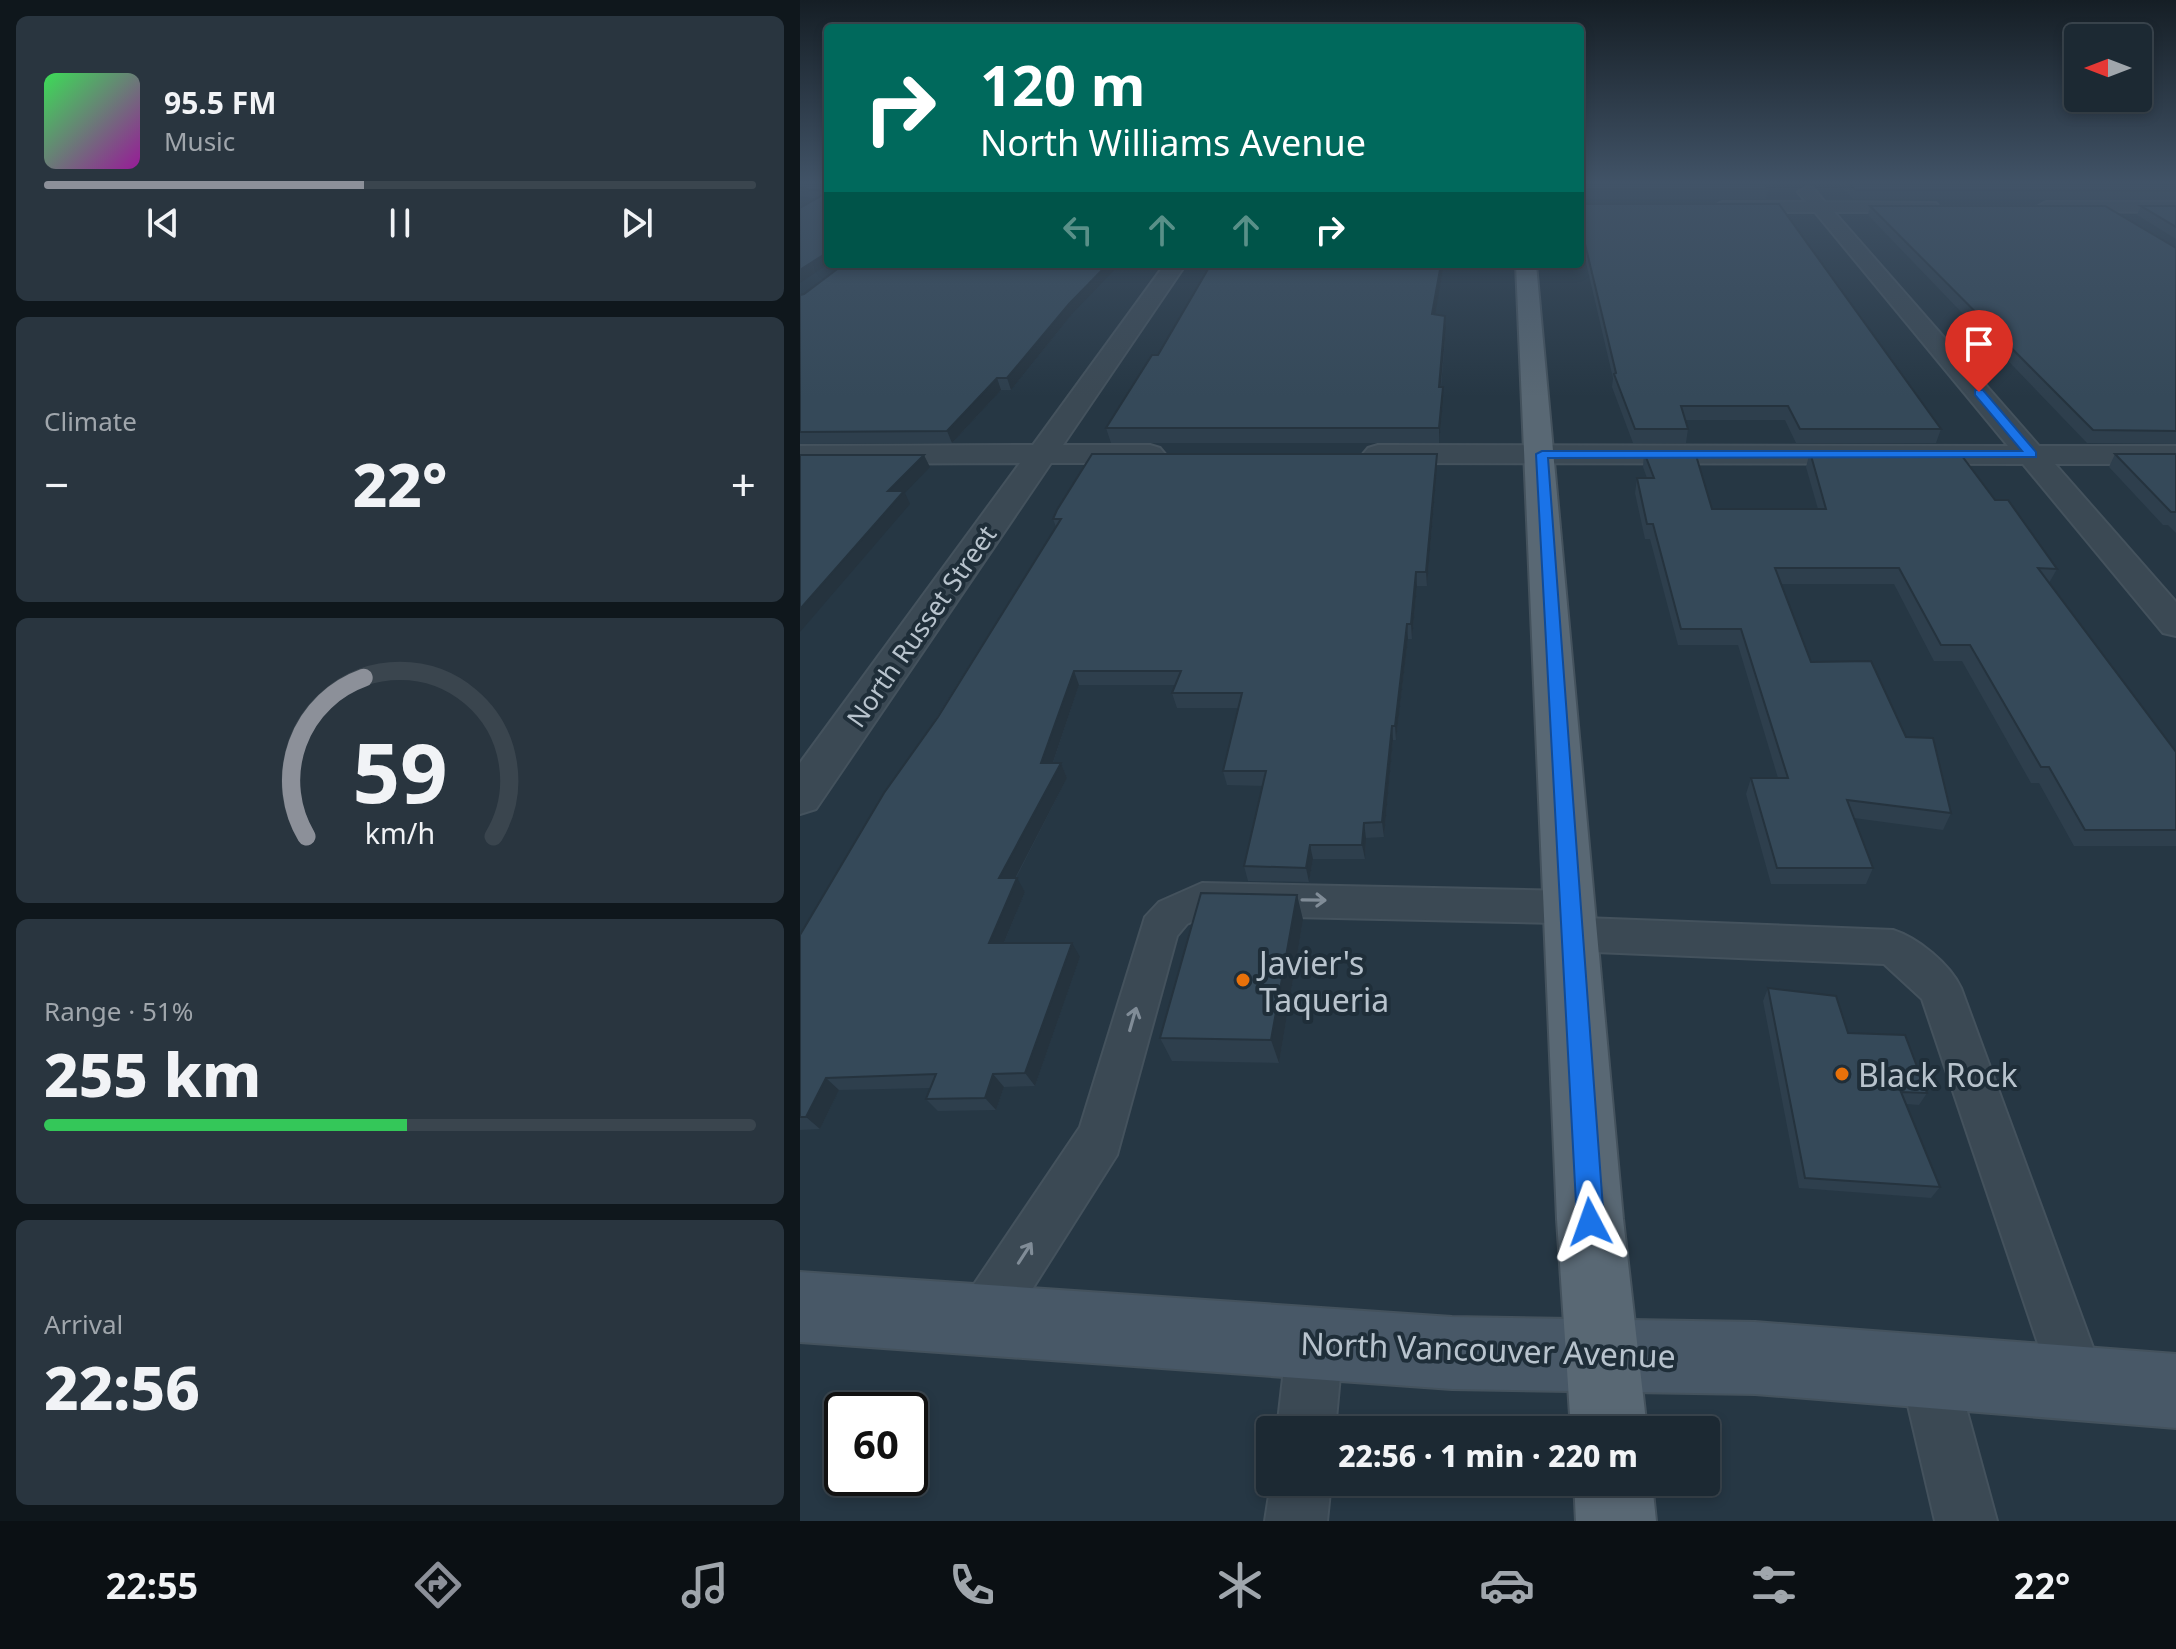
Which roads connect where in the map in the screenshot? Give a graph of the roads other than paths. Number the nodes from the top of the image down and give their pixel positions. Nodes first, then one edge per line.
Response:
1 (1861, 255) edge
2 (1173, 268) edge
3 (1526, 268) edge
4 (1042, 454) junction
5 (1185, 454) edge
6 (1355, 454) edge
7 (1542, 454) junction
8 (800, 455) edge
9 (2032, 455) junction
10 (2176, 455) edge
11 (2176, 625) edge
12 (800, 797) edge
13 (1571, 920) junction
14 (800, 1307) edge
15 (983, 1318) junction
16 (1315, 1343) junction
17 (1603, 1356) junction
18 (1928, 1371) junction
19 (2078, 1383) junction
20 (2176, 1391) edge
21 (1307, 1416) edge
22 (1608, 1416) edge
23 (1299, 1496) edge
24 (1614, 1496) edge
25 (1296, 1521) edge
26 (1616, 1521) edge
27 (1966, 1521) edge

1 - 9 street
2 - 4 street, North Russet Street
3 - 7 main road
4 - 5 street
4 - 8 street
4 - 12 street, North Russet Street
6 - 7 street
7 - 9 street
7 - 13 main road
9 - 10 street
9 - 11 street
15 -> 13 lane
13 - 17 main road
13 - 19 lane
14 - 15 street, North Vancouver Avenue
15 - 16 street, North Vancouver Avenue
16 - 17 street, North Vancouver Avenue
16 - 21 lane
17 - 18 street, North Vancouver Avenue
17 - 22 main road
18 - 19 street, North Vancouver Avenue
18 - 27 lane
19 - 20 street, North Vancouver Avenue
23 - 25 lane
24 - 26 main road

